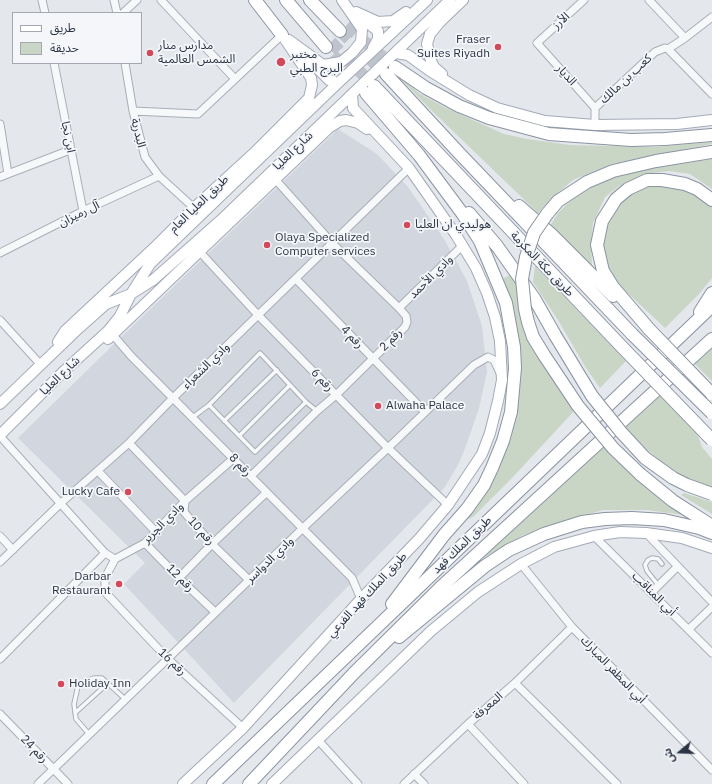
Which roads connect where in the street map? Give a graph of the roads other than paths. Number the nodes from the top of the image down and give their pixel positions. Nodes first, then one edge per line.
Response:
1 (42, 0) edge
2 (114, 0) edge
3 (137, 0) edge
4 (161, 0) edge
5 (249, 0) edge
6 (255, 0) edge
7 (286, 0) edge
8 (290, 0) edge
9 (310, 0) edge
10 (316, 0) edge
11 (343, 0) edge
12 (419, 0) edge
13 (427, 0) edge
14 (450, 0) edge
15 (463, 0) edge
16 (584, 0) edge
17 (649, 0) edge
18 (45, 12) edge
19 (117, 12) edge
20 (124, 12) edge
21 (356, 12) junction
22 (712, 17) edge
23 (282, 35) junction
24 (686, 38) junction
25 (537, 43) joint
26 (668, 48) junction
27 (371, 52) junction
28 (396, 52) junction
29 (54, 64) edge
30 (125, 64) edge
31 (235, 79) junction
32 (338, 83) junction
33 (352, 94) junction
34 (712, 94) edge
35 (469, 95) junction
36 (595, 108) junction
37 (133, 111) junction
38 (712, 120) edge
39 (0, 124) edge
40 (595, 125) junction
41 (712, 135) edge
42 (391, 148) junction
43 (70, 150) junction
44 (712, 152) edge
45 (419, 154) junction
46 (460, 154) junction
47 (409, 168) junction
48 (8, 174) junction
49 (159, 176) junction
50 (0, 177) edge
51 (275, 180) junction
52 (712, 200) edge
53 (194, 208) junction
54 (83, 211) junction
55 (333, 244) junction
56 (463, 245) junction
57 (199, 251) junction
58 (0, 253) edge
59 (296, 279) junction
60 (712, 293) edge
61 (131, 294) junction
62 (712, 306) edge
63 (399, 308) junction
64 (258, 315) junction
65 (0, 320) edge
66 (691, 327) junction
67 (649, 329) junction
68 (113, 335) junction
69 (710, 341) edge
70 (373, 358) junction
71 (41, 365) junction
72 (277, 370) junction
73 (62, 372) junction
74 (502, 375) junction
75 (290, 385) junction
76 (712, 394) edge
77 (336, 395) junction
78 (173, 398) junction
79 (306, 402) junction
80 (0, 404) edge
81 (209, 404) junction
82 (317, 411) junction
83 (425, 412) junction
84 (712, 413) edge
85 (193, 417) junction
86 (224, 420) junction
87 (0, 436) edge
88 (239, 436) junction
89 (712, 440) edge
90 (129, 443) junction
91 (388, 448) junction
92 (234, 458) junction
93 (98, 471) junction
94 (251, 476) junction
95 (266, 493) junction
96 (712, 494) edge
97 (185, 501) junction
98 (61, 503) junction
99 (448, 505) junction
100 (712, 526) edge
101 (302, 528) junction
102 (156, 532) junction
103 (712, 532) edge
104 (646, 533) junction
105 (0, 536) edge
106 (594, 536) junction
107 (145, 543) junction
108 (212, 544) junction
109 (712, 548) edge
110 (13, 550) junction
111 (105, 553) junction
112 (115, 559) junction
113 (0, 562) edge
114 (521, 564) junction
115 (662, 564) dead end
116 (678, 567) junction
117 (179, 578) junction
118 (250, 580) junction
119 (659, 586) junction
120 (652, 592) junction
121 (361, 599) junction
122 (712, 602) edge
123 (712, 607) edge
124 (215, 612) junction
125 (572, 627) junction
126 (689, 629) junction
127 (712, 653) edge
128 (167, 658) junction
129 (0, 659) edge
130 (339, 662) junction
131 (354, 673) junction
132 (108, 683) junction
133 (515, 683) junction
134 (125, 699) junction
135 (75, 713) junction
136 (0, 714) edge
137 (468, 724) junction
138 (242, 728) junction
139 (89, 734) junction
140 (318, 740) junction
141 (53, 770) junction
142 (712, 770) edge
143 (414, 774) junction
144 (38, 784) edge
145 (68, 784) edge
146 (183, 784) edge
147 (213, 784) edge
148 (249, 784) edge
149 (272, 784) edge
150 (358, 784) edge
151 (404, 784) edge
152 (424, 784) edge
153 (524, 784) edge
154 (617, 784) edge

1 - 18 street
2 - 19 street
3 - 20 street
4 - 31 street
5 - 23 main road
6 - 23 highway
7 - 8 highway
9 - 10 highway
11 - 21 main road
11 - 23 main road
12 - 21 main road
13 - 27 main road, شارع العليا
14 - 28 main road, شارع العليا
15 - 35 main road
16 - 25 street, الأرز
17 - 24 street
21 - 27 main road
22 - 24 street, كعب بن مالك
23 - 31 street
23 - 32 main road
23 - 53 main road, طريق العليا العام
24 - 26 street, كعب بن مالك
25 - 36 street, الديار
26 - 34 street
26 - 36 street, كعب بن مالك
27 - 32 main road, شارع العليا
28 - 33 main road, شارع العليا
28 - 35 main road
29 - 43 street, ابن نجا
30 - 37 street, البدرية
31 - 37 street
32 - 61 main road, شارع العليا
33 - 42 main road
33 - 61 main road, شارع العليا
35 - 40 main road
36 - 40 street, كعب بن مالك
37 - 49 street, البدرية
38 - 40 main road
39 - 48 street
41 - 46 highway, طريق مكة المكرمة
42 - 47 main road, طريق الملك فهد الفرعي
42 - 51 main road
43 - 48 street
43 - 54 street, ابن نجا
44 - 100 highway, bridge
45 - 89 highway, طريق مكة المكرمة, bridge
45 - 96 highway, bridge
45 - 130 highway
46 - 67 highway
46 - 84 highway, طريق مكة المكرمة, bridge
47 - 55 street, وادي الشعراء
47 - 56 main road, طريق الملك فهد الفرعي
48 - 50 street
49 - 53 street, البدرية
49 - 54 street, آل رميزان
51 - 55 street, رقم 2
51 - 57 main road
52 - 67 highway
53 - 71 main road, طريق العليا العام
54 - 58 street, آل رميزان
55 - 59 street, وادي الشعراء
55 - 63 street, رقم 2
56 - 63 street, وادي الأحمد
56 - 74 main road, طريق الملك فهد الفرعي
57 - 64 street, رقم 6
57 - 68 main road
59 - 64 street, وادي الشعراء
59 - 70 street, رقم 4
60 - 66 highway
61 - 71 main road, شارع العليا
61 - 73 main road, شارع العليا
62 - 66 highway, طريق الملك فهد
63 - 70 street, رقم 2
64 - 77 street, رقم 6
64 - 78 street, وادي الشعراء
65 - 71 street
66 - 130 highway, طريق الملك فهد
67 - 76 highway, bridge
68 - 73 main road
68 - 78 street, رقم 8
69 - 131 highway, طريق الملك فهد
70 - 77 street, رقم 2
70 - 83 street, رقم 4
71 - 80 main road, شارع العليا
72 - 75 lane
72 - 81 lane
72 - 86 lane
73 - 87 main road, شارع العليا
74 - 83 street, وادي الدواسر
74 - 99 main road, طريق الملك فهد الفرعي
75 - 79 lane
75 - 88 lane
77 - 82 street, رقم 2
77 - 91 street, رقم 6
78 - 85 street, رقم 8
78 - 90 street, وادي الشعراء
79 - 82 lane
79 - 88 lane
81 - 85 lane
81 - 86 lane
82 - 94 street, رقم 2
83 - 91 street, وادي الدواسر
85 - 92 street, رقم 8
86 - 88 lane
87 - 98 street
90 - 93 street, وادي الشعراء
90 - 97 street, رقم 10
91 - 99 street, رقم 6
91 - 101 street, وادي الدواسر
92 - 94 street, رقم 8
92 - 97 street, وادي الجرير
93 - 98 street, وادي الشعراء
93 - 102 street
94 - 95 street, رقم 8
95 - 101 street, رقم 8
95 - 108 street
97 - 102 street, وادي الجرير
97 - 108 street, رقم 10
98 - 110 street, وادي الشعراء
98 - 111 street
99 - 121 main road, طريق الملك فهد الفرعي
101 - 118 street, وادي الدواسر
101 - 121 street, رقم 8
102 - 107 street, وادي الجرير
103 - 131 highway
104 - 106 main road
104 - 109 main road
104 - 116 street
105 - 110 street
106 - 114 main road
106 - 120 street, أبي المناقب
107 - 112 street, وادي الجرير
107 - 117 street, رقم 12
108 - 117 street
108 - 118 street, رقم 10
110 - 113 street, وادي الشعراء
111 - 112 street
111 - 129 street
112 - 128 street, رقم 16
114 - 125 street, أبي المظفر المبارك
114 - 140 main road
115 - 119 lane
116 - 119 street
116 - 122 street
117 - 124 street, رقم 12
118 - 124 street, وادي الدواسر
119 - 120 street
120 - 126 street, أبي المناقب
121 - 138 main road, طريق الملك فهد الفرعي
123 - 126 street
124 - 128 street, وادي الدواسر
125 - 133 street, المعرفة
125 - 142 street, أبي المظفر المبارك
126 - 127 street, أبي المناقب
128 - 134 street, وادي الدواسر
128 - 138 street, رقم 16
130 - 147 highway, طريق الملك فهد
131 - 148 highway, طريق الملك فهد
132 - 134 lane
132 - 135 lane
132 - 135 lane
133 - 137 street, المعرفة
133 - 154 street
134 - 139 street, وادي الدواسر
135 - 139 lane
136 - 141 street, رقم 24
137 - 143 street, المعرفة
137 - 153 street
138 - 146 main road, طريق الملك فهد الفرعي
139 - 141 street, وادي الدواسر
140 - 149 main road
140 - 150 street
141 - 144 street, وادي الدواسر
141 - 145 street, رقم 24
143 - 151 street, المعرفة
143 - 152 street

